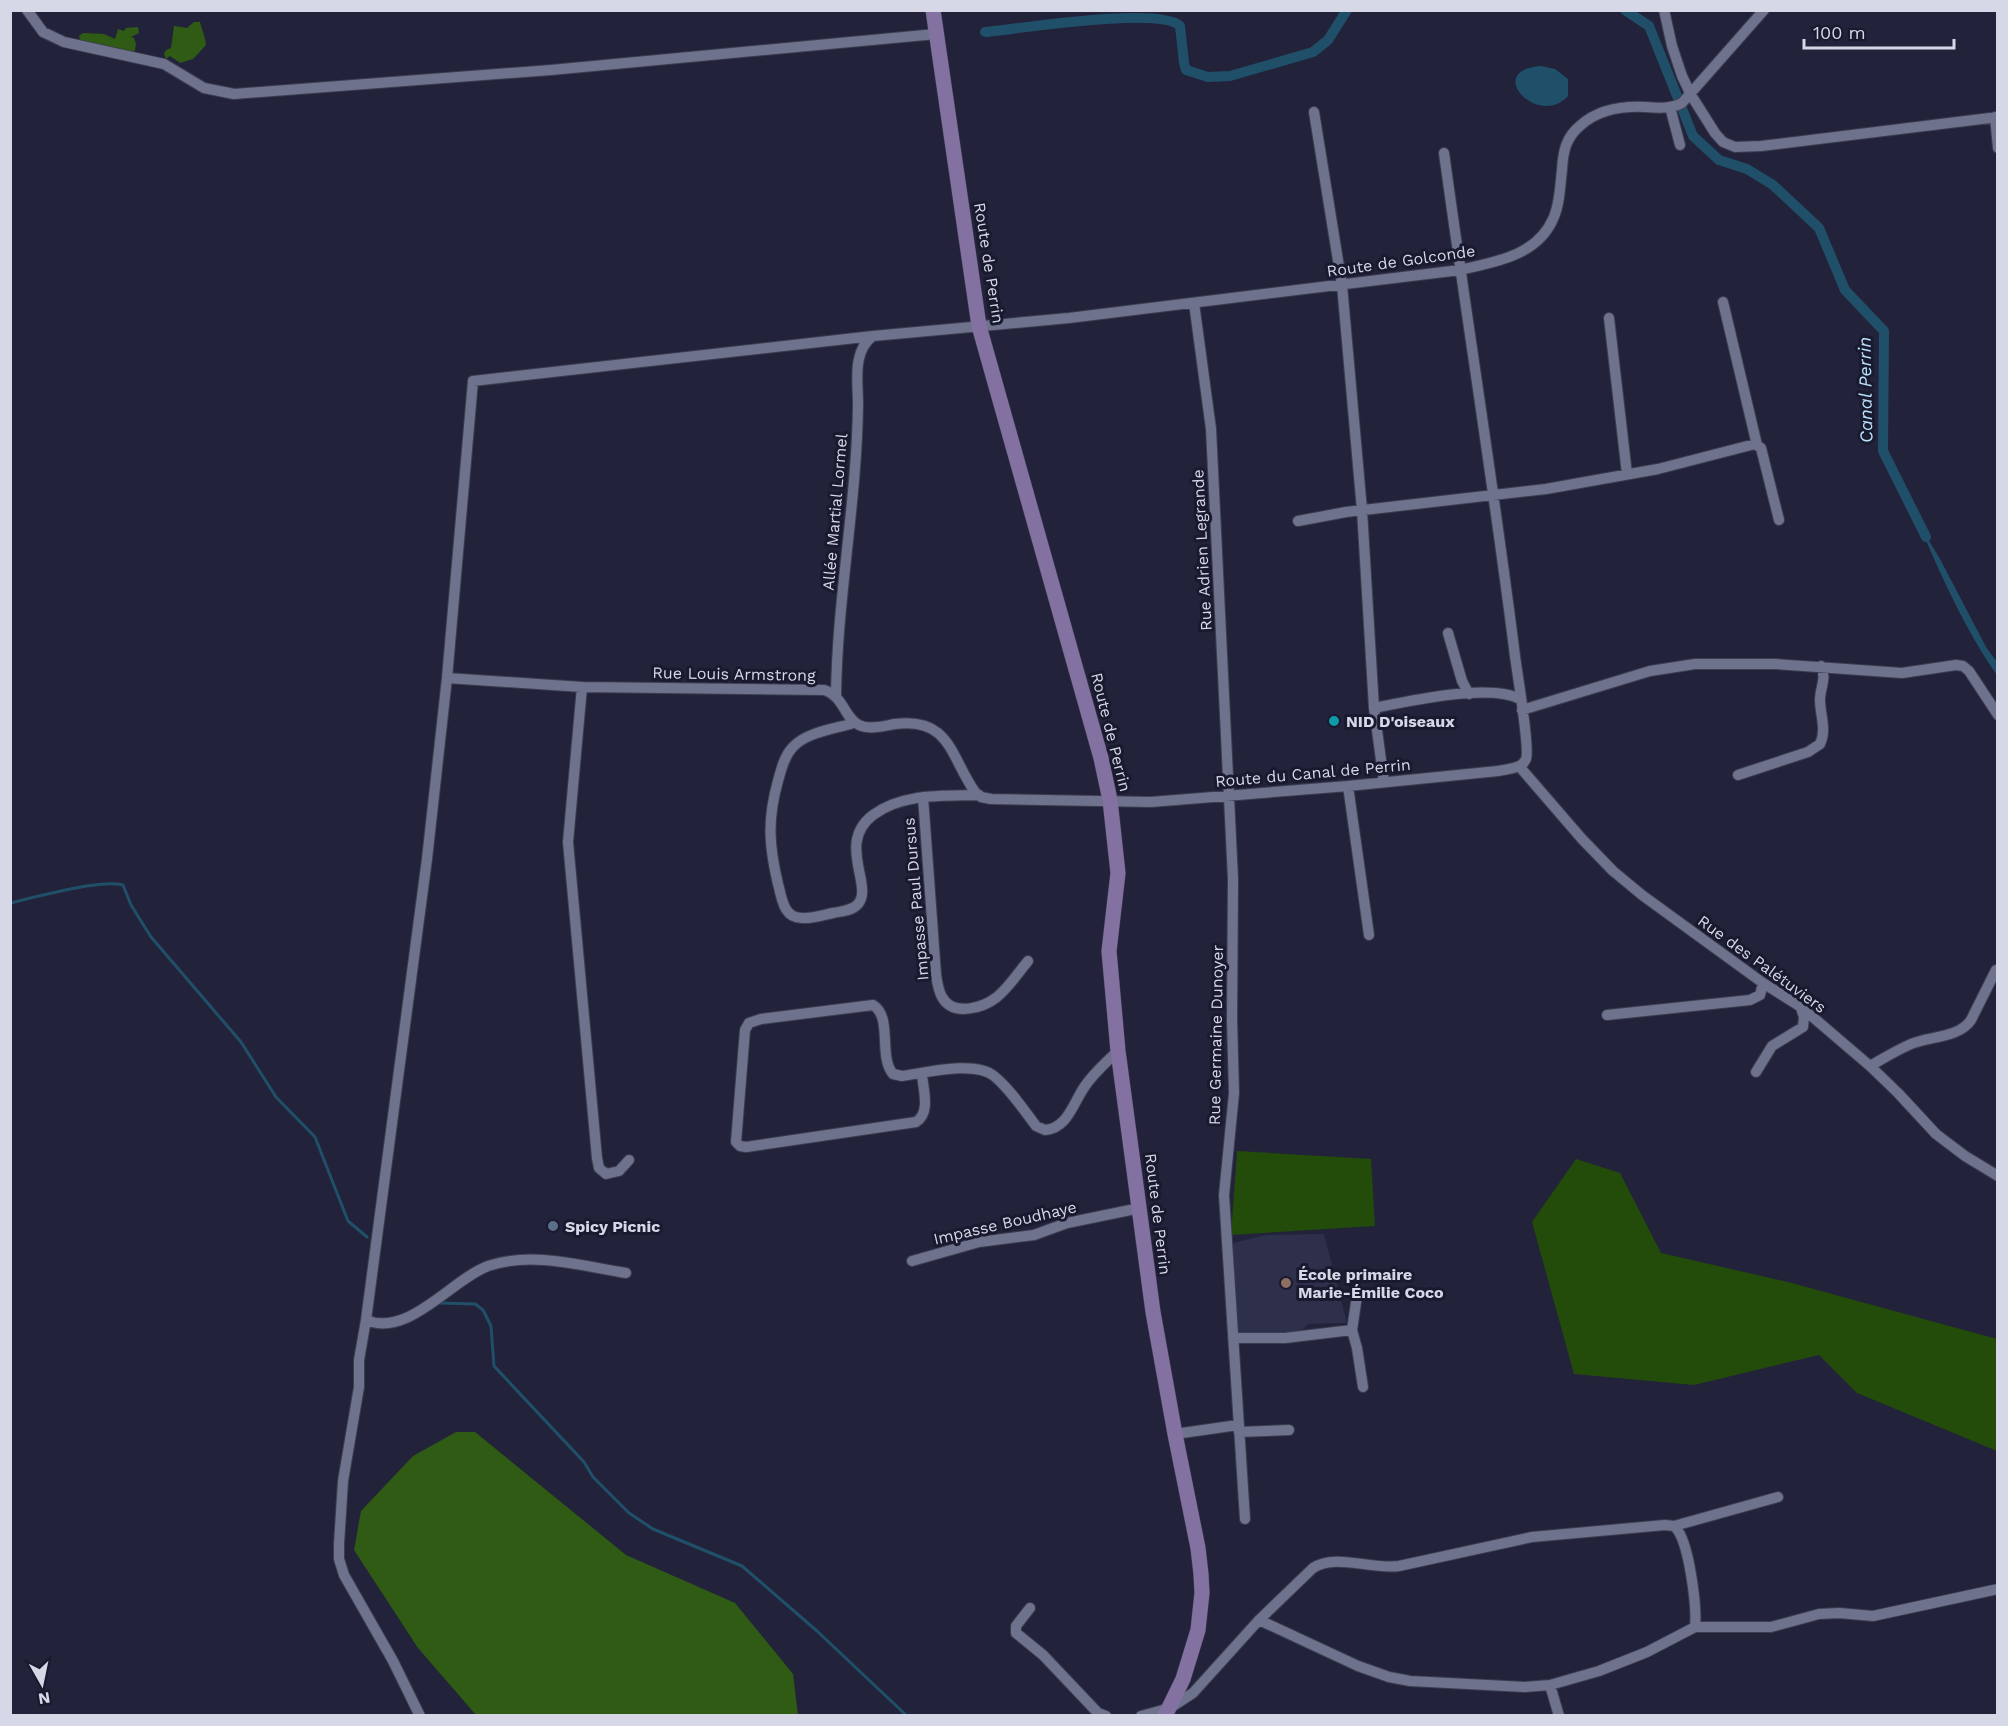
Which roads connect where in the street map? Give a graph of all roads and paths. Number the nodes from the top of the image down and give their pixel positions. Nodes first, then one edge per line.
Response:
1 (27, 10) edge
2 (933, 10) edge
3 (1664, 10) edge
4 (1764, 10) edge
5 (936, 34) junction
6 (1690, 95) junction
7 (1670, 107) junction
8 (1314, 112) dead end
9 (1996, 117) edge
10 (1680, 145) dead end
11 (1998, 148) edge
12 (1444, 153) dead end
13 (1460, 270) junction
14 (1342, 285) junction
15 (1723, 302) dead end
16 (1194, 303) junction
17 (1609, 318) dead end
18 (979, 326) junction
19 (873, 336) junction
20 (1757, 445) junction
21 (1627, 474) junction
22 (1495, 496) junction
23 (1362, 510) junction
24 (1298, 520) dead end
25 (1779, 520) dead end
26 (1448, 633) dead end
27 (1821, 666) junction
28 (447, 678) junction
29 (582, 687) junction
30 (1469, 693) junction
31 (836, 696) junction
32 (1521, 705) junction
33 (1374, 708) junction
34 (1998, 715) edge
35 (854, 723) junction
36 (1519, 766) junction
37 (1738, 775) dead end
38 (1384, 782) junction
39 (1348, 786) junction
40 (979, 795) junction
41 (1228, 796) junction
42 (922, 797) junction
43 (1110, 800) junction
44 (1369, 934) dead end
45 (1028, 961) dead end
46 (1996, 970) dead end
47 (1763, 983) junction
48 (1801, 1007) junction
49 (1607, 1015) dead end
50 (1118, 1051) junction
51 (1870, 1066) junction
52 (1756, 1072) dead end
53 (922, 1074) junction
54 (629, 1160) dead end
55 (1998, 1176) edge
56 (1140, 1208) junction
57 (912, 1261) dead end
58 (626, 1273) dead end
59 (1358, 1289) dead end
60 (366, 1320) junction
61 (1352, 1330) junction
62 (1234, 1338) junction
63 (1363, 1387) dead end
64 (1238, 1429) junction
65 (1289, 1430) dead end
66 (1175, 1434) junction
67 (1778, 1497) dead end
68 (1245, 1519) dead end
69 (1674, 1526) junction
70 (1998, 1589) edge
71 (1030, 1608) dead end
72 (1259, 1620) junction
73 (1695, 1627) junction
74 (1550, 1685) junction
75 (1167, 1712) edge
76 (420, 1716) edge
77 (1106, 1716) edge
78 (1141, 1716) edge
79 (1559, 1716) edge

1 - 5 street
2 - 5 main road, Route de Perrin
3 - 6 street
4 - 6 street
5 - 18 main road, Route de Perrin
6 - 7 street
6 - 9 street
7 - 10 street
7 - 13 street, Route de Golconde
8 - 14 street
9 - 11 street
12 - 13 street
13 - 14 street, Route de Golconde
13 - 22 street
14 - 16 street, Route de Golconde
14 - 23 street
15 - 20 street
16 - 18 street, Route de Golconde
16 - 41 street, Rue Adrien Legrande
17 - 21 street
18 - 19 street, Route de Golconde
18 - 43 main road, Route de Perrin
19 - 28 street, Route de Golconde
19 - 31 street, Allée Martial Lormel
20 - 21 street
20 - 25 street
21 - 22 street
22 - 23 street
22 - 32 street
23 - 24 street
23 - 33 street
26 - 30 street
27 - 32 street
27 - 34 street
27 - 37 street
28 - 29 street, Rue Louis Armstrong
28 - 60 street
29 - 31 street, Rue Louis Armstrong
29 - 54 street
30 - 32 street
30 - 33 street
31 - 35 street, Rue Louis Armstrong
32 - 36 street
33 - 38 street
35 - 40 street
35 - 42 street
36 - 38 street, Route du Canal de Perrin
36 - 47 street, Rue des Palétuviers
38 - 39 street, Route du Canal de Perrin
39 - 41 street, Route du Canal de Perrin
39 - 44 street
40 - 42 street
40 - 43 street
41 - 43 street, Route du Canal de Perrin
41 - 62 street, Rue Germaine Dunoyer
42 - 45 street, Impasse Paul Dursus
43 - 50 main road, Route de Perrin
46 - 51 street
47 - 48 street, Rue des Palétuviers
47 - 49 street
48 - 51 street, Rue des Palétuviers
48 - 52 street
50 - 53 street
50 - 56 main road, Route de Perrin
51 - 55 street, Rue des Palétuviers
53 - 53 street
56 - 57 street, Impasse Boudhaye
56 - 66 main road, Route de Perrin
58 - 60 street
59 - 61 street
60 - 76 street
61 - 62 street
61 - 63 street
62 - 64 street, Rue Germaine Dunoyer
64 - 65 street
64 - 66 street
64 - 68 street, Rue Germaine Dunoyer
66 - 75 main road, Route de Perrin
67 - 69 street
69 - 72 street
69 - 73 street
70 - 73 street
71 - 77 street
72 - 74 street
72 - 75 street
73 - 74 street
74 - 79 street
75 - 78 street

